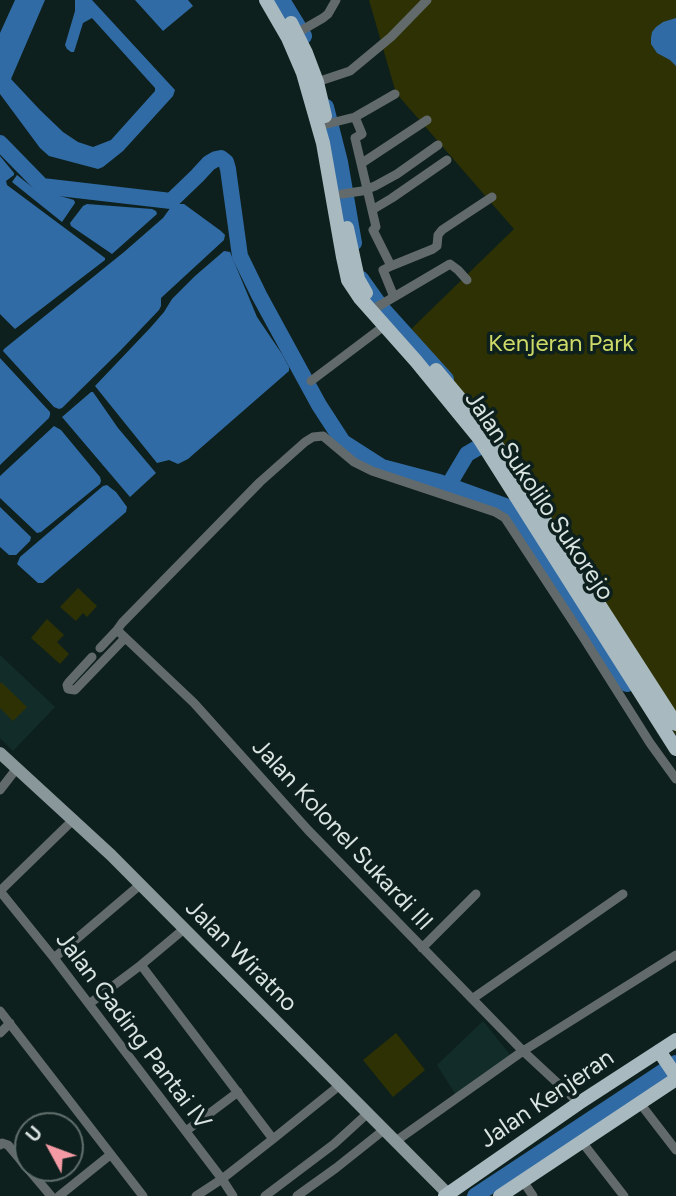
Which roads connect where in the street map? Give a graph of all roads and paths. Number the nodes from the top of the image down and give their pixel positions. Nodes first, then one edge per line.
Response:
1 (266, 0) edge
2 (276, 0) edge
3 (336, 0) edge
4 (427, 0) edge
5 (298, 32) junction
6 (315, 78) junction
7 (395, 94) dead end
8 (355, 117) junction
9 (427, 120) dead end
10 (328, 124) junction
11 (438, 145) dead end
12 (447, 160) dead end
13 (362, 163) junction
14 (368, 189) junction
15 (346, 193) junction
16 (492, 197) dead end
17 (372, 210) junction
18 (391, 266) junction
19 (467, 280) dead end
20 (363, 296) junction
21 (394, 297) junction
22 (380, 305) junction
23 (384, 326) junction
24 (312, 381) dead end
25 (484, 435) junction
26 (503, 466) junction
27 (117, 630) junction
28 (125, 638) junction
29 (100, 648) dead end
30 (92, 657) dead end
31 (676, 724) edge
32 (676, 749) edge
33 (0, 753) edge
34 (17, 768) junction
35 (676, 779) edge
36 (0, 790) edge
37 (74, 819) junction
38 (141, 884) junction
39 (0, 891) edge
40 (476, 894) dead end
41 (623, 894) dead end
42 (184, 929) junction
43 (422, 948) junction
44 (676, 955) edge
45 (54, 958) junction
46 (141, 965) junction
47 (472, 999) junction
48 (89, 1004) junction
49 (0, 1011) edge
50 (10, 1023) junction
51 (0, 1032) edge
52 (676, 1040) edge
53 (523, 1051) junction
54 (659, 1052) junction
55 (676, 1077) edge
56 (340, 1085) junction
57 (237, 1092) junction
58 (639, 1102) junction
59 (579, 1103) junction
60 (368, 1113) junction
61 (385, 1129) junction
62 (186, 1131) junction
63 (273, 1139) junction
64 (396, 1141) junction
65 (582, 1142) junction
66 (0, 1145) edge
67 (676, 1150) edge
68 (110, 1155) junction
69 (222, 1179) junction
70 (523, 1181) junction
71 (446, 1195) edge
72 (51, 1196) edge
73 (59, 1196) edge
74 (142, 1196) edge
75 (196, 1196) edge
76 (233, 1196) edge
77 (265, 1196) edge
78 (298, 1196) edge
79 (499, 1196) edge
80 (533, 1196) edge
81 (624, 1196) edge

1 - 5 main road, Jalan Sukolilo Sukorejo
2 - 5 main road, Jalan Sukolilo Sukorejo
3 - 5 street
4 - 6 street
5 - 6 main road, Jalan Sukolilo Sukorejo
6 - 10 main road, Jalan Sukolilo Sukorejo
7 - 8 street
8 - 10 street
8 - 13 street
9 - 13 street
10 - 15 main road, Jalan Sukolilo Sukorejo
10 - 20 main road, Jalan Sukolilo Sukorejo
11 - 14 street
12 - 17 street
13 - 14 street
14 - 15 street
14 - 17 street
15 - 20 main road, Jalan Sukolilo Sukorejo
16 - 18 street
17 - 18 street
18 - 21 street
19 - 21 street
20 - 22 main road, Jalan Sukolilo Sukorejo
20 - 23 main road, Jalan Sukolilo Sukorejo
21 - 22 street
22 - 25 main road, Jalan Sukolilo Sukorejo
23 - 24 street
23 - 25 main road, Jalan Sukolilo Sukorejo
25 - 26 main road, Jalan Sukolilo Sukorejo
26 - 31 main road, Jalan Sukolilo Sukorejo
26 - 32 main road, Jalan Sukolilo Sukorejo
27 - 28 street, Jalan Kolonel Sukardi III
27 - 29 street
27 - 35 street
28 - 30 street
28 - 43 street, Jalan Kolonel Sukardi III
33 - 34 main road, Jalan Wiratno
34 - 36 street
34 - 37 main road, Jalan Wiratno
37 - 38 main road, Jalan Wiratno
37 - 39 street
38 - 42 main road, Jalan Wiratno
38 - 45 street
39 - 45 street, Jalan Gading Pantai IV
40 - 43 street
41 - 47 street
42 - 46 street
42 - 56 main road, Jalan Wiratno
43 - 47 street, Jalan Kolonel Sukardi III
44 - 53 street
45 - 48 street, Jalan Gading Pantai IV
46 - 48 street
46 - 57 street
47 - 53 street, Jalan Kolonel Sukardi III
48 - 62 street, Jalan Gading Pantai IV
49 - 50 street
50 - 51 street
50 - 68 street
52 - 54 main road, Jalan Kenjeran
53 - 59 street, Jalan Kolonel Sukardi III
53 - 64 street
54 - 55 main road
54 - 59 main road, Jalan Kenjeran
55 - 58 main road
56 - 60 main road, Jalan Wiratno
56 - 63 street
57 - 62 street
57 - 63 street
58 - 65 main road
58 - 67 street
59 - 71 main road, Jalan Kenjeran
60 - 61 main road, Jalan Wiratno
60 - 77 street
61 - 64 main road, Jalan Wiratno
61 - 78 street
62 - 69 street, Jalan Gading Pantai IV
63 - 69 street
64 - 71 main road, Jalan Wiratno
65 - 70 main road
65 - 81 street
66 - 72 street
68 - 73 street
68 - 74 street
69 - 75 street
69 - 76 street, Jalan Gading Pantai IV
70 - 79 main road
70 - 80 street

